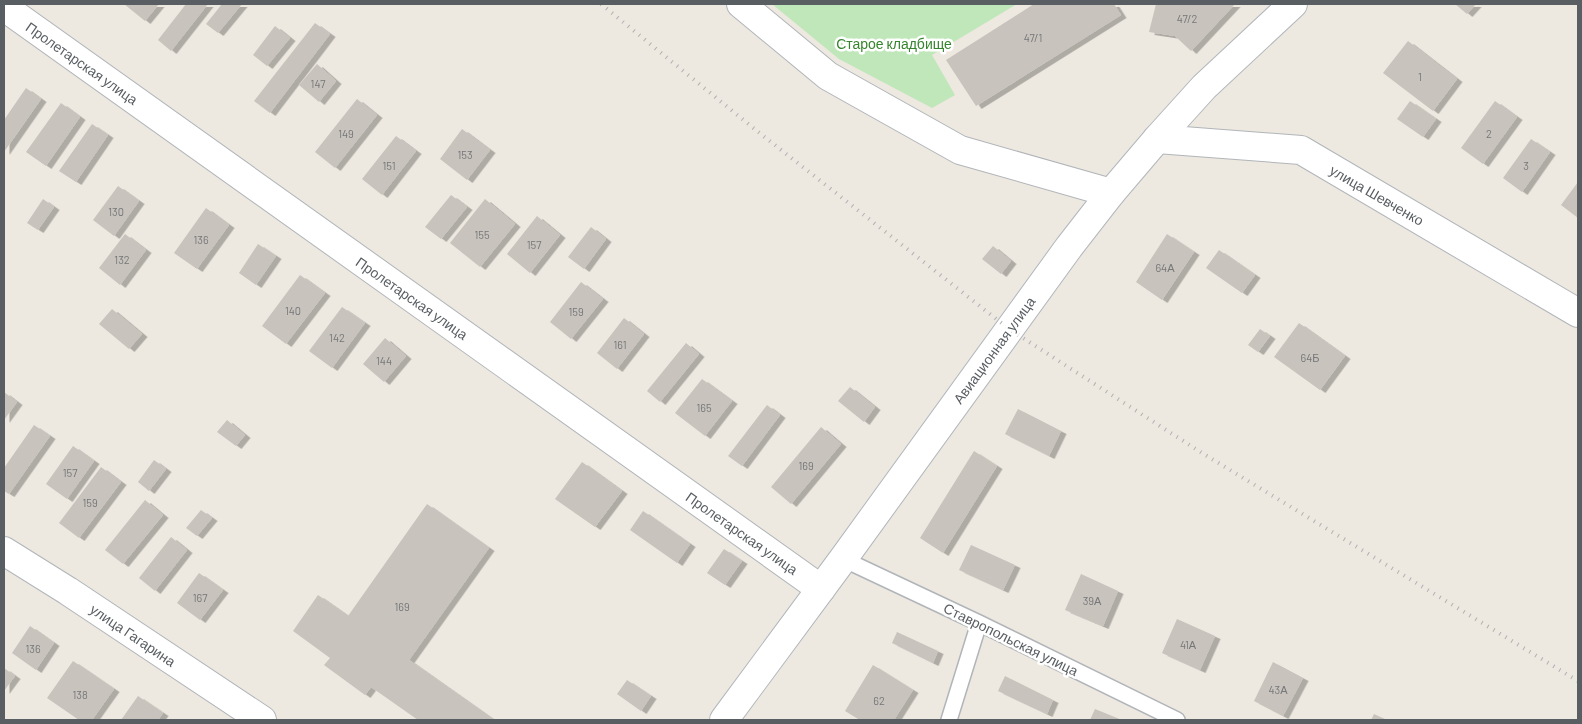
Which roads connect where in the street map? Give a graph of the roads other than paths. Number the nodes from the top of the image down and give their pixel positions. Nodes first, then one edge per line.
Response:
1 (741, 4) edge
2 (1293, 4) edge
3 (4, 7) edge
4 (1157, 139) junction
5 (1111, 193) junction
6 (1578, 313) edge
7 (4, 551) edge
8 (843, 559) junction
9 (821, 589) junction
10 (980, 623) junction
11 (262, 720) edge
12 (724, 720) edge
13 (949, 720) edge
14 (1177, 720) edge

1 - 5 street
2 - 4 street, Авиационная улица
3 - 9 street, Пролетарская улица
4 - 5 street, Авиационная улица
4 - 6 street, улица Шевченко
5 - 8 street, Авиационная улица
7 - 11 street, улица Гагарина
8 - 9 street, Авиационная улица
8 - 10 lane, Ставропольская улица
9 - 12 street, Авиационная улица
10 - 13 lane
10 - 14 lane, Ставропольская улица

